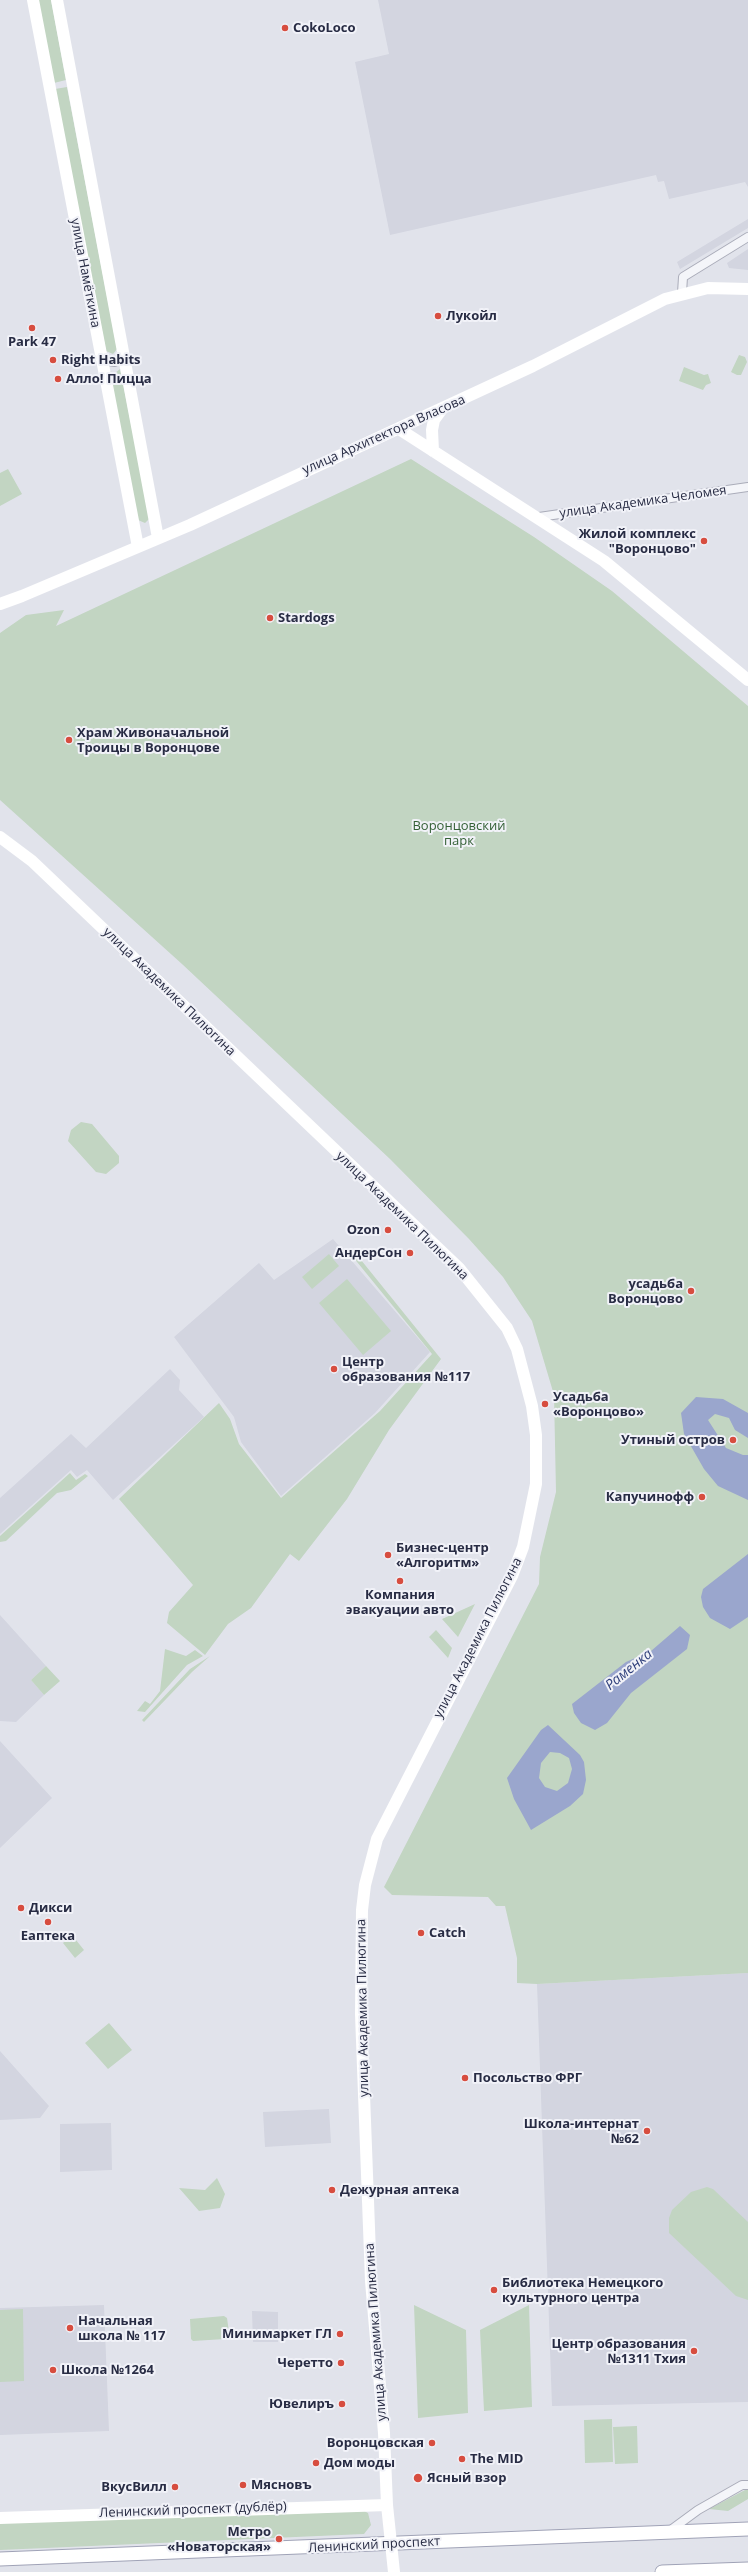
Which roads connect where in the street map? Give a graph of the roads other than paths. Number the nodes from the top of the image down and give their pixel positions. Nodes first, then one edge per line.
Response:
1 (32, 0) edge
2 (57, 0) edge
3 (748, 237) edge
4 (748, 289) edge
5 (682, 293) junction
6 (123, 350) junction
7 (100, 352) junction
8 (442, 409) junction
9 (399, 428) junction
10 (433, 451) junction
11 (748, 487) edge
12 (539, 517) junction
13 (158, 538) junction
14 (138, 547) junction
15 (22, 596) junction
16 (0, 604) edge
17 (0, 610) edge
18 (748, 680) edge
19 (0, 837) edge
20 (748, 2485) edge
21 (387, 2505) junction
22 (0, 2518) edge
23 (748, 2529) edge
24 (668, 2532) junction
25 (390, 2544) junction
26 (0, 2559) edge
27 (748, 2569) edge
28 (394, 2572) edge
29 (662, 2572) edge

1 - 7 street, улица Намёткина
2 - 6 street, улица Намёткина
3 - 5 street
4 - 5 street, улица Архитектора Власова
5 - 8 street, улица Архитектора Власова
6 - 7 street
6 - 13 street, улица Намёткина
7 - 14 street, улица Намёткина
8 - 9 street, улица Архитектора Власова
8 - 10 street
9 - 10 street
9 - 13 street, улица Архитектора Власова
10 - 12 street
11 - 12 street, улица Академика Челомея
12 - 18 street
13 - 14 street, улица Архитектора Власова
14 - 15 street, улица Архитектора Власова
15 - 16 street
15 - 17 street
19 - 21 street, улица Академика Пилюгина
20 - 24 street
21 - 22 street, Ленинский проспект (дублёр)
21 - 25 street, улица Академика Пилюгина
23 - 24 main road, Ленинский проспект
24 - 25 main road, Ленинский проспект
25 - 26 main road, Ленинский проспект
25 - 28 street, улица Академика Пилюгина
27 - 29 main road

